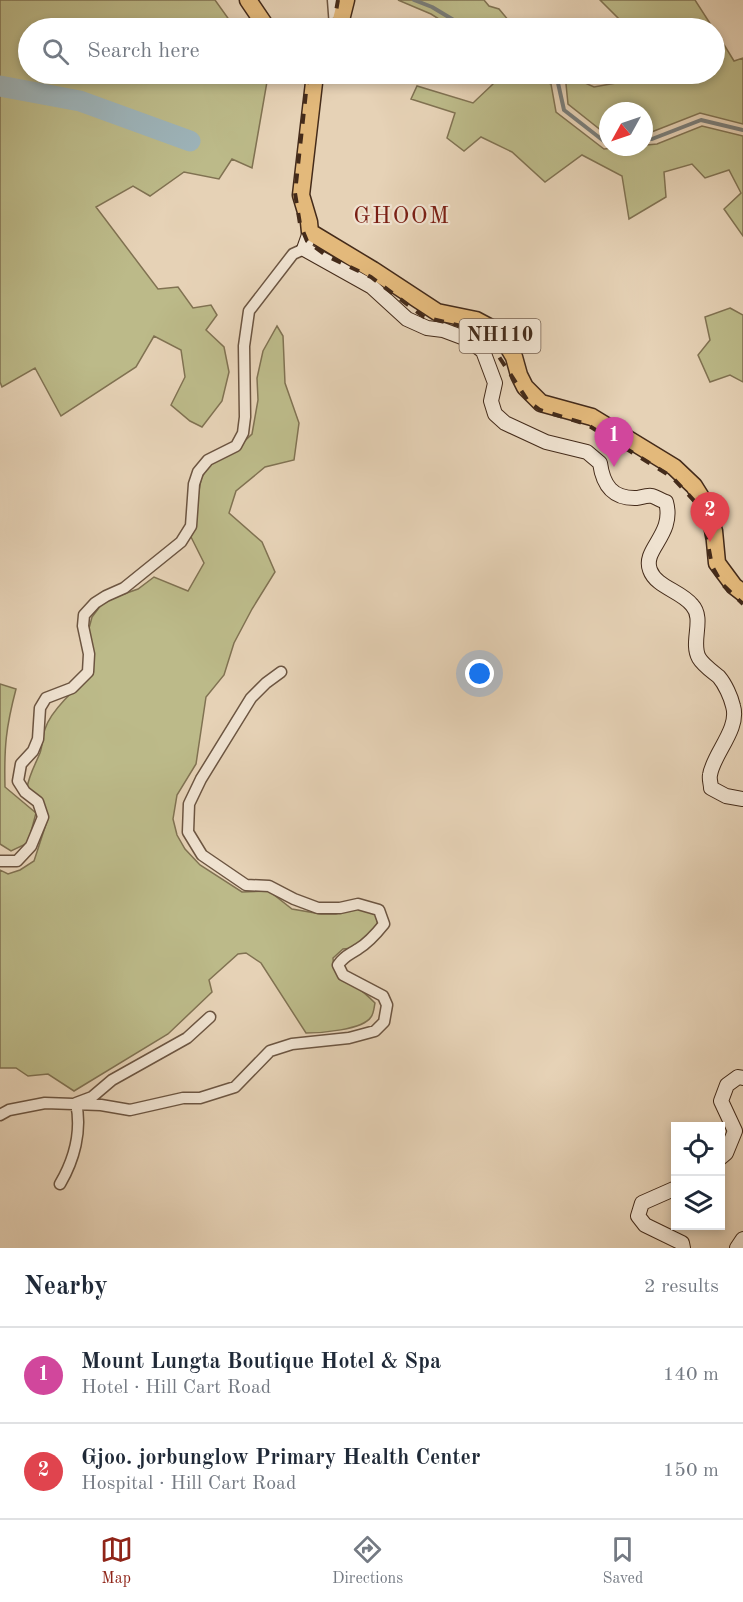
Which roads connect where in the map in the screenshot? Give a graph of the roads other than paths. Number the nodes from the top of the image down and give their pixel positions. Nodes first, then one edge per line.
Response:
1 (248, 0) edge
2 (333, 0) edge
3 (346, 0) edge
4 (260, 18) edge
5 (336, 18) edge
6 (340, 18) edge
7 (314, 84) edge
8 (310, 232) junction
9 (304, 249) junction
10 (743, 593) edge
11 (281, 672) dead end
12 (743, 799) edge
13 (0, 861) edge
14 (210, 1017) dead end
15 (743, 1078) edge
16 (76, 1103) junction
17 (0, 1115) edge
18 (725, 1154) edge
19 (60, 1184) dead end
20 (671, 1190) edge
21 (743, 1239) edge
22 (683, 1248) edge
23 (736, 1248) edge

1 - 4 main road
2 - 5 street
3 - 6 main road
7 - 8 main road
8 - 9 main road
8 - 10 main road, NH110
9 - 12 main road
9 - 13 street
11 - 16 street
14 - 16 street
15 - 18 main road
16 - 17 street
16 - 19 street
20 - 22 main road
21 - 23 main road

